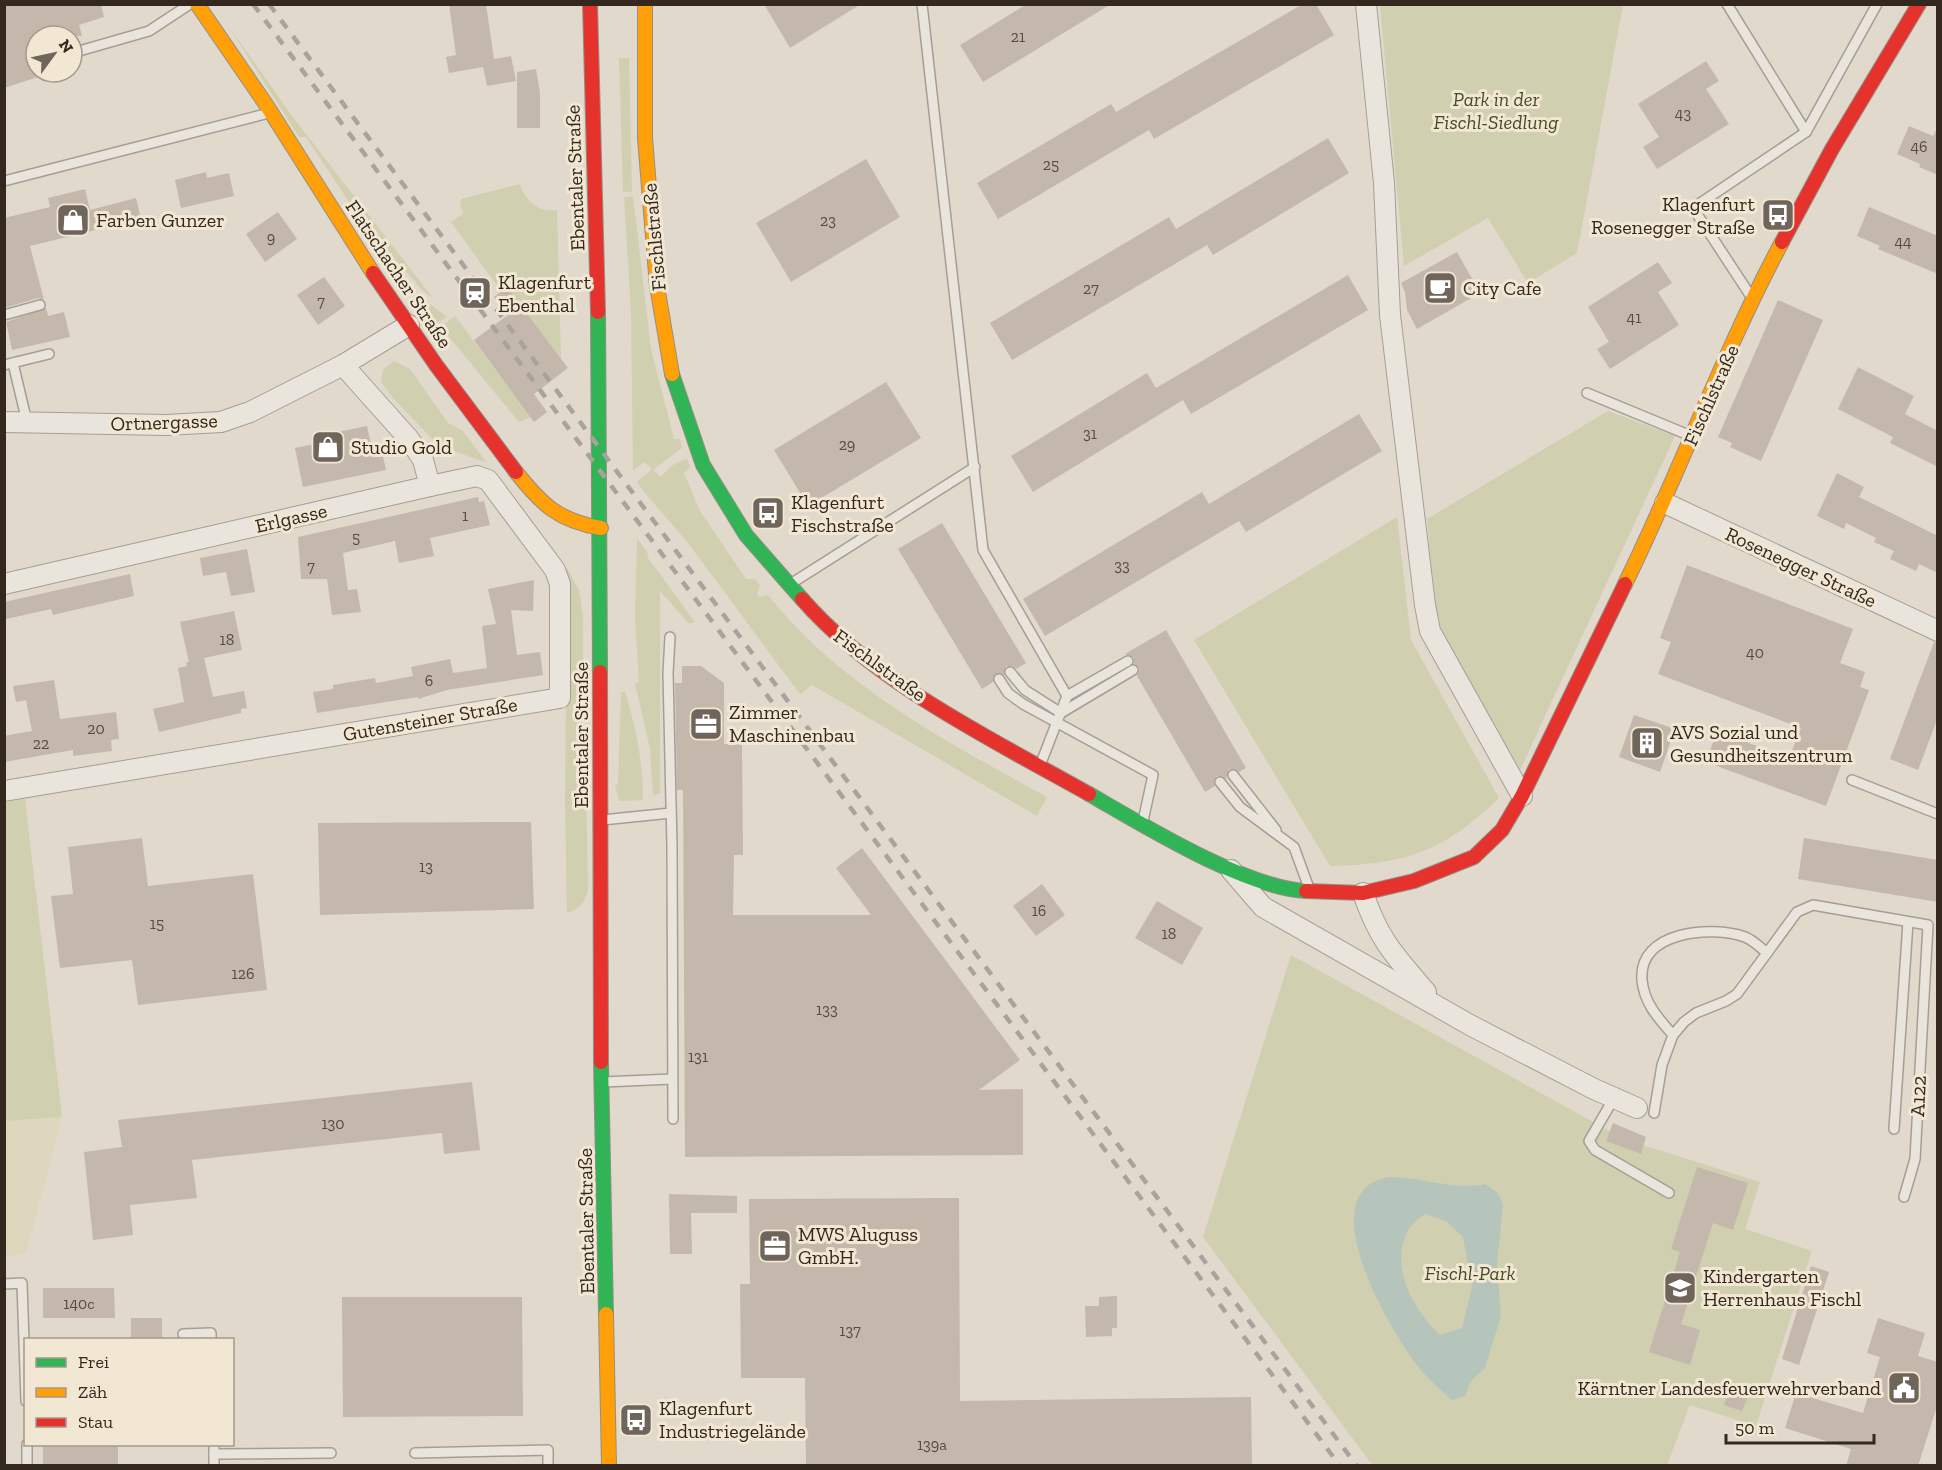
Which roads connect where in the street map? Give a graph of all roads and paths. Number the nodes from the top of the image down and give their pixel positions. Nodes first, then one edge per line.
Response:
1 (190, 4) edge
2 (197, 4) edge
3 (590, 4) edge
4 (645, 4) edge
5 (922, 4) edge
6 (1366, 4) edge
7 (1727, 4) edge
8 (1877, 4) edge
9 (1919, 4) edge
10 (84, 50) edge
11 (271, 112) junction
12 (1806, 132) junction
13 (4, 181) edge
14 (1753, 300) junction
15 (40, 305) dead end
16 (4, 315) edge
17 (409, 325) junction
18 (49, 354) dead end
19 (9, 364) edge
20 (344, 364) junction
21 (1587, 393) dead end
22 (4, 422) edge
23 (27, 422) junction
24 (1693, 436) junction
25 (975, 467) junction
26 (430, 486) junction
27 (1665, 503) junction
28 (601, 528) junction
29 (4, 584) edge
30 (788, 585) junction
31 (1938, 631) edge
32 (670, 637) dead end
33 (1128, 660) dead end
34 (1134, 670) dead end
35 (1010, 672) dead end
36 (999, 679) dead end
37 (1067, 696) junction
38 (1061, 713) junction
39 (1057, 724) junction
40 (1040, 766) junction
41 (1233, 775) dead end
42 (1852, 780) dead end
43 (1220, 783) dead end
44 (4, 791) edge
45 (1522, 796) junction
46 (670, 813) junction
47 (1938, 813) edge
48 (600, 820) junction
49 (1143, 824) junction
50 (1280, 836) junction
51 (1231, 870) junction
52 (1310, 891) junction
53 (1363, 892) junction
54 (1908, 922) junction
55 (1767, 953) junction
56 (1436, 1003) junction
57 (1673, 1035) junction
58 (672, 1079) junction
59 (602, 1082) junction
60 (1614, 1098) junction
61 (1645, 1110) joint
62 (673, 1119) dead end
63 (1894, 1129) dead end
64 (1669, 1193) dead end
65 (1904, 1197) dead end
66 (4, 1284) edge
67 (183, 1334) dead end
68 (211, 1338) edge
69 (24, 1342) edge
70 (27, 1446) edge
71 (214, 1449) edge
72 (331, 1453) dead end
73 (415, 1453) dead end
74 (27, 1466) edge
75 (214, 1466) edge
76 (548, 1466) edge
77 (609, 1466) edge

1 - 10 lane
2 - 11 street, Flatschacher Straße
3 - 28 street, Ebentaler Straße
4 - 30 street, Fischlstraße
5 - 25 lane
6 - 45 street
7 - 12 lane
8 - 12 lane
9 - 14 street, Fischlstraße
11 - 13 lane
11 - 17 street, Flatschacher Straße
12 - 14 lane
14 - 24 street, Fischlstraße
15 - 16 lane
17 - 20 street, Ortnergasse
17 - 28 street, Flatschacher Straße
18 - 19 lane
19 - 23 lane
20 - 23 street, Ortnergasse
20 - 26 street
21 - 24 lane
22 - 23 street, Ortnergasse
24 - 27 street, Fischlstraße
25 - 30 lane
25 - 37 lane
26 - 29 street, Erlgasse
26 - 44 street, Gutensteiner Straße
27 - 31 street, Rosenegger Straße
27 - 45 street, Fischlstraße
28 - 48 street, Ebentaler Straße
30 - 40 street, Fischlstraße
32 - 46 lane
33 - 37 lane
34 - 38 lane
35 - 38 lane
36 - 39 lane
37 - 38 lane
38 - 39 lane
39 - 40 lane
39 - 49 lane
40 - 49 street, Fischlstraße
41 - 50 lane
42 - 47 lane
43 - 50 lane
45 - 53 street, Fischlstraße
46 - 48 lane
46 - 58 lane
48 - 59 street, Ebentaler Straße
49 - 51 street, Fischlstraße
50 - 52 lane
51 - 52 street, Fischlstraße
51 - 56 street
52 - 53 street, Fischlstraße
53 - 56 street
54 - 55 lane
54 - 63 lane, A122
54 - 65 lane, A122
55 - 57 lane
55 - 57 lane
56 - 60 street
57 - 61 lane
58 - 59 lane
58 - 62 lane
59 - 77 street, Ebentaler Straße
60 - 61 street
60 - 64 lane
66 - 69 lane
67 - 68 lane
70 - 74 lane
71 - 72 lane
71 - 75 lane
73 - 76 lane

